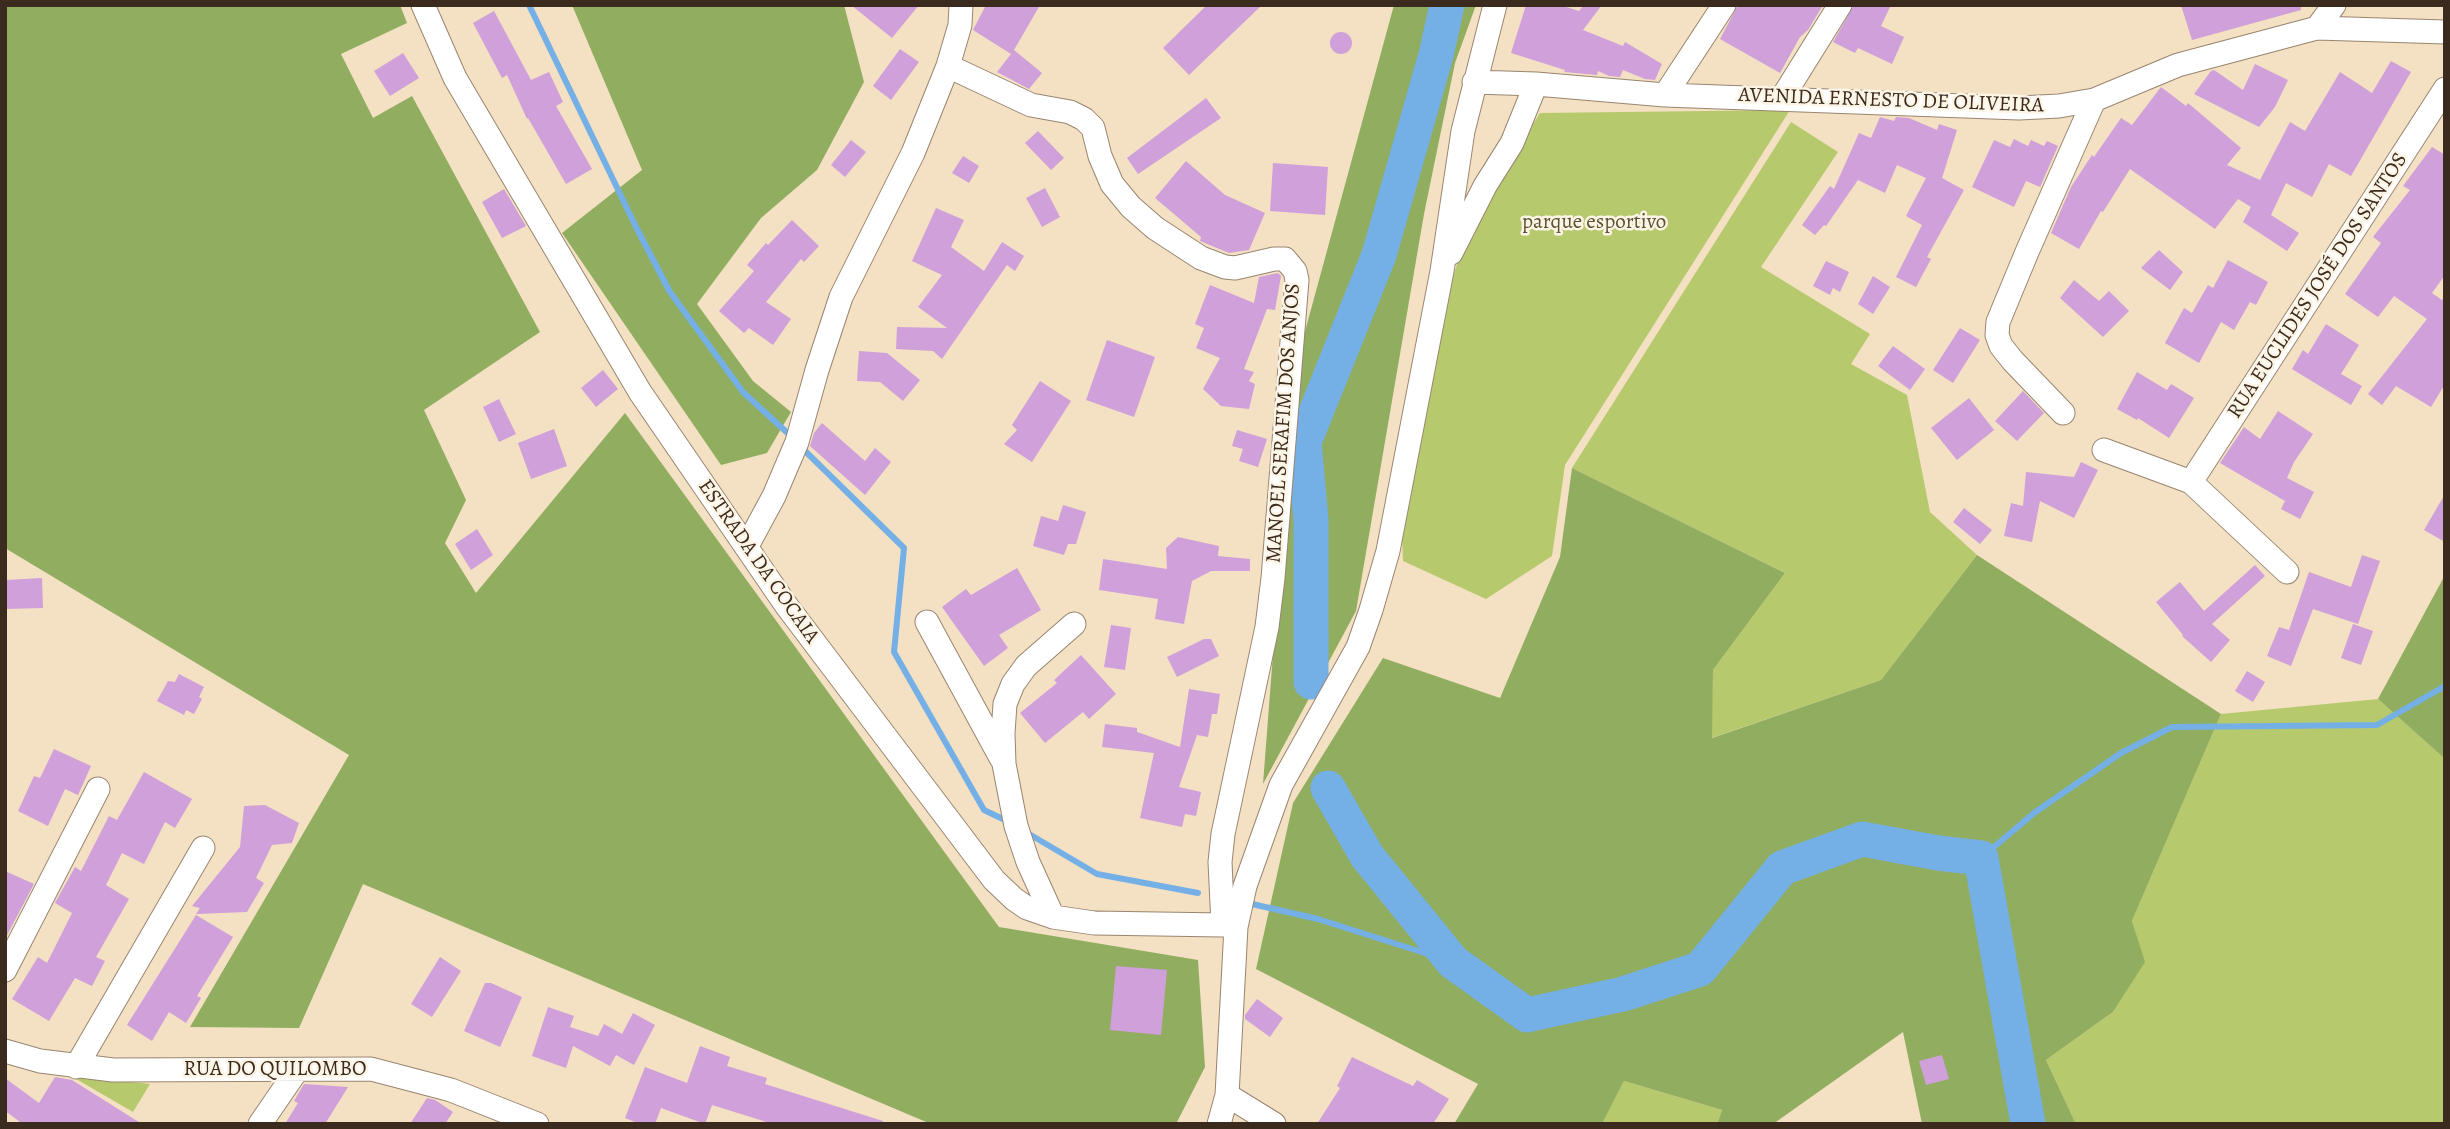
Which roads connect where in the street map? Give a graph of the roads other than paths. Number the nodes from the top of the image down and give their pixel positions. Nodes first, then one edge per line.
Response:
1 (423, 5) edge
2 (961, 5) edge
3 (1495, 5) edge
4 (1724, 5) edge
5 (1840, 5) edge
6 (2334, 5) edge
7 (2318, 28) junction
8 (2445, 32) edge
9 (948, 66) junction
10 (1474, 82) junction
11 (1536, 84) junction
12 (2445, 89) edge
13 (1665, 95) junction
14 (1782, 98) junction
15 (2094, 100) junction
16 (1442, 271) junction
17 (2063, 413) dead end
18 (2104, 450) dead end
19 (2192, 482) junction
20 (747, 546) junction
21 (2287, 572) dead end
22 (927, 622) dead end
23 (1074, 624) dead end
24 (1004, 764) junction
25 (98, 789) dead end
26 (204, 848) dead end
27 (1053, 917) junction
28 (1230, 926) junction
29 (5, 970) edge
30 (5, 1051) edge
31 (76, 1067) junction
32 (297, 1070) junction
33 (1227, 1095) junction
34 (260, 1124) edge
35 (537, 1124) edge
36 (1219, 1124) edge
37 (1274, 1124) edge

1 - 20 street, ESTRADA DA COCAIA
2 - 9 street
3 - 10 street
4 - 13 street
5 - 14 street
6 - 7 street
7 - 8 street, AVENIDA ERNESTO DE OLIVEIRA
7 - 15 street, AVENIDA ERNESTO DE OLIVEIRA
9 - 20 street
9 - 28 street, MANOEL SERAFIM DOS ANJOS
10 - 11 street, AVENIDA ERNESTO DE OLIVEIRA
10 - 16 street
11 - 13 street, AVENIDA ERNESTO DE OLIVEIRA
11 - 16 street
12 - 19 street, RUA EUCLIDES JOSÉ DOS SANTOS
13 - 14 street, AVENIDA ERNESTO DE OLIVEIRA
14 - 15 street, AVENIDA ERNESTO DE OLIVEIRA
15 - 17 street
16 - 28 street
18 - 19 street
19 - 21 street
20 - 27 street, ESTRADA DA COCAIA
22 - 24 street
23 - 24 street
24 - 27 street
25 - 29 street
26 - 31 street
27 - 28 street, ESTRADA DA COCAIA
28 - 33 street
30 - 31 street, RUA DO QUILOMBO
31 - 32 street, RUA DO QUILOMBO
32 - 34 street
32 - 35 street, RUA DO QUILOMBO
33 - 36 street
33 - 37 street

